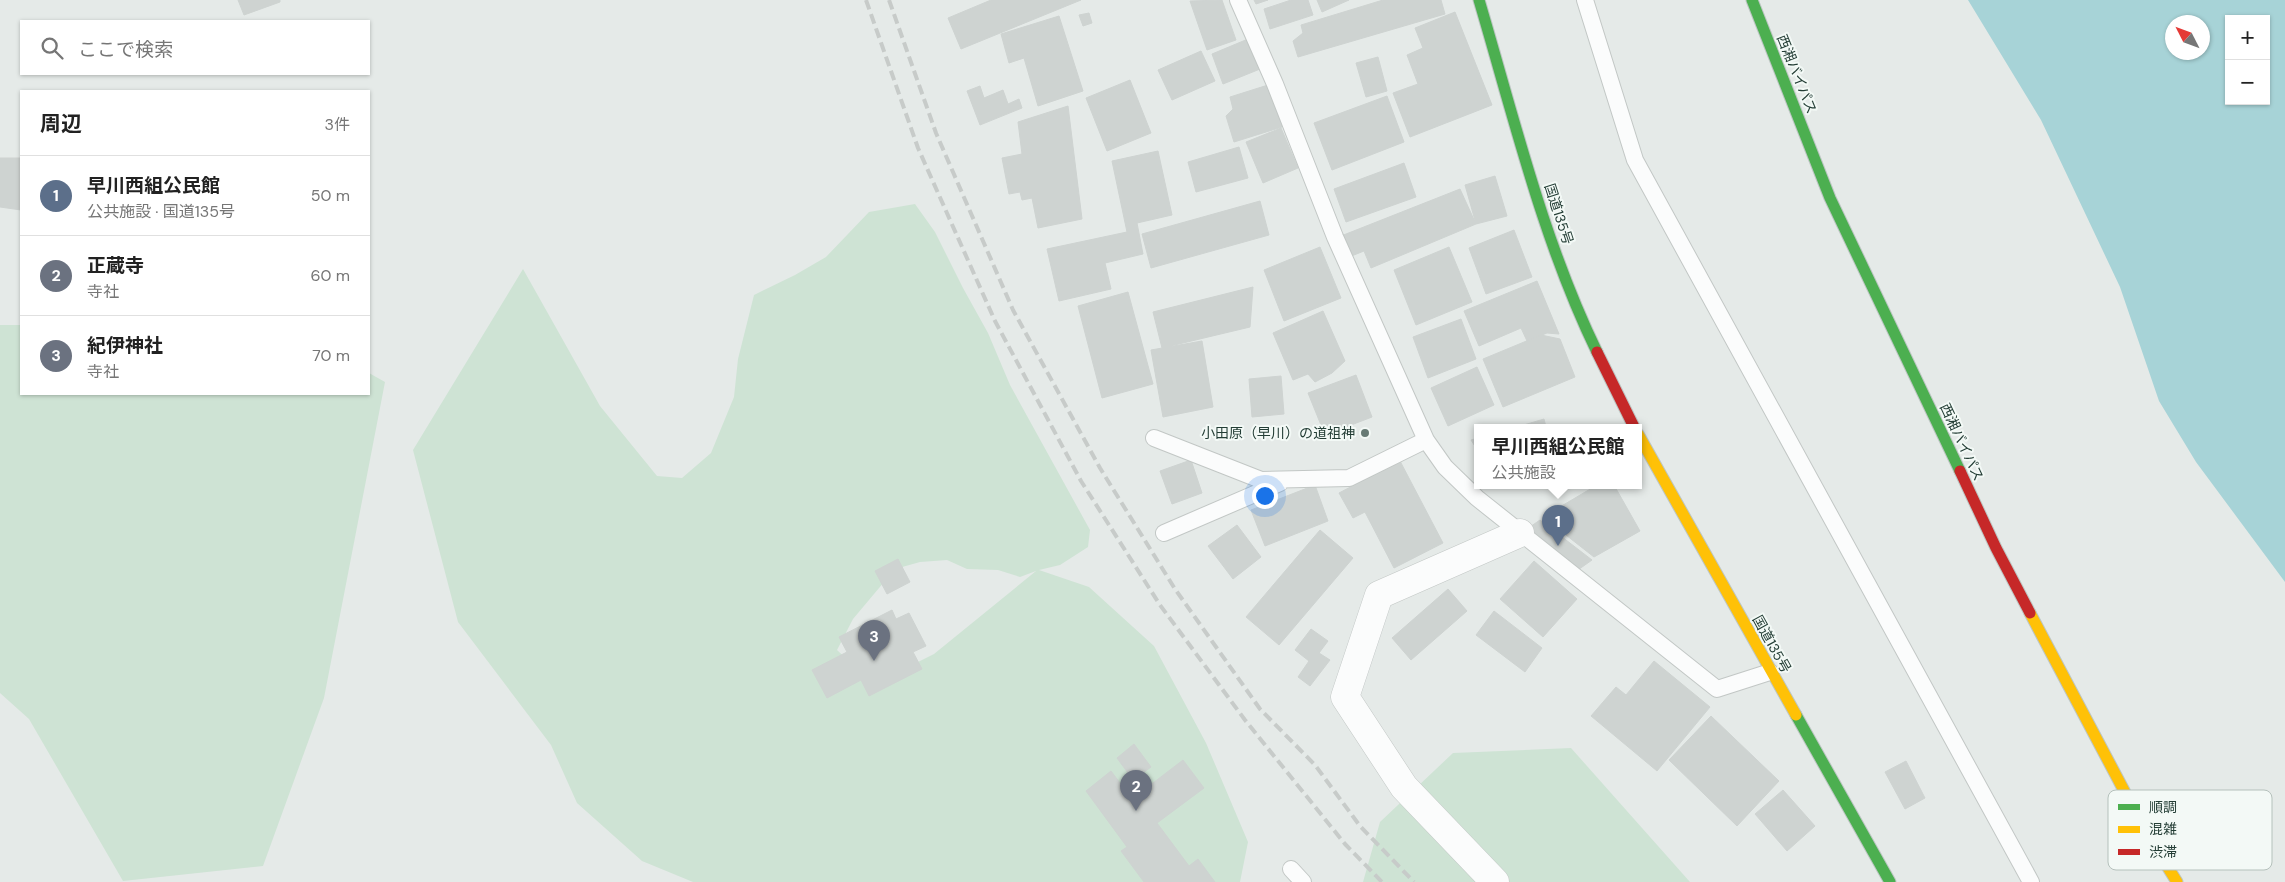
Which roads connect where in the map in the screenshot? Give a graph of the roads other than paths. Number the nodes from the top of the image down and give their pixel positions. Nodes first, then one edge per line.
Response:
1 (1238, 0) edge
2 (1479, 0) edge
3 (1585, 0) edge
4 (1752, 0) edge
5 (1632, 424) edge
6 (1154, 438) dead end
7 (1426, 440) junction
8 (1642, 441) edge
9 (1286, 480) junction
10 (1164, 533) dead end
11 (1520, 533) junction
12 (1770, 672) junction
13 (2124, 790) edge
14 (1291, 868) dead end
15 (2170, 870) edge
16 (1303, 882) edge
17 (1494, 882) edge
18 (1891, 882) edge
19 (2031, 882) edge
20 (2177, 882) edge

1 - 7 lane
2 - 5 highway, 国道135号
3 - 19 lane
4 - 13 highway, 西湘バイパス
6 - 9 lane
7 - 9 lane
7 - 11 lane
8 - 12 highway, 国道135号
9 - 10 lane
11 - 12 lane
11 - 17 street
12 - 18 highway, 国道135号
14 - 16 lane
15 - 20 highway, 西湘バイパス

